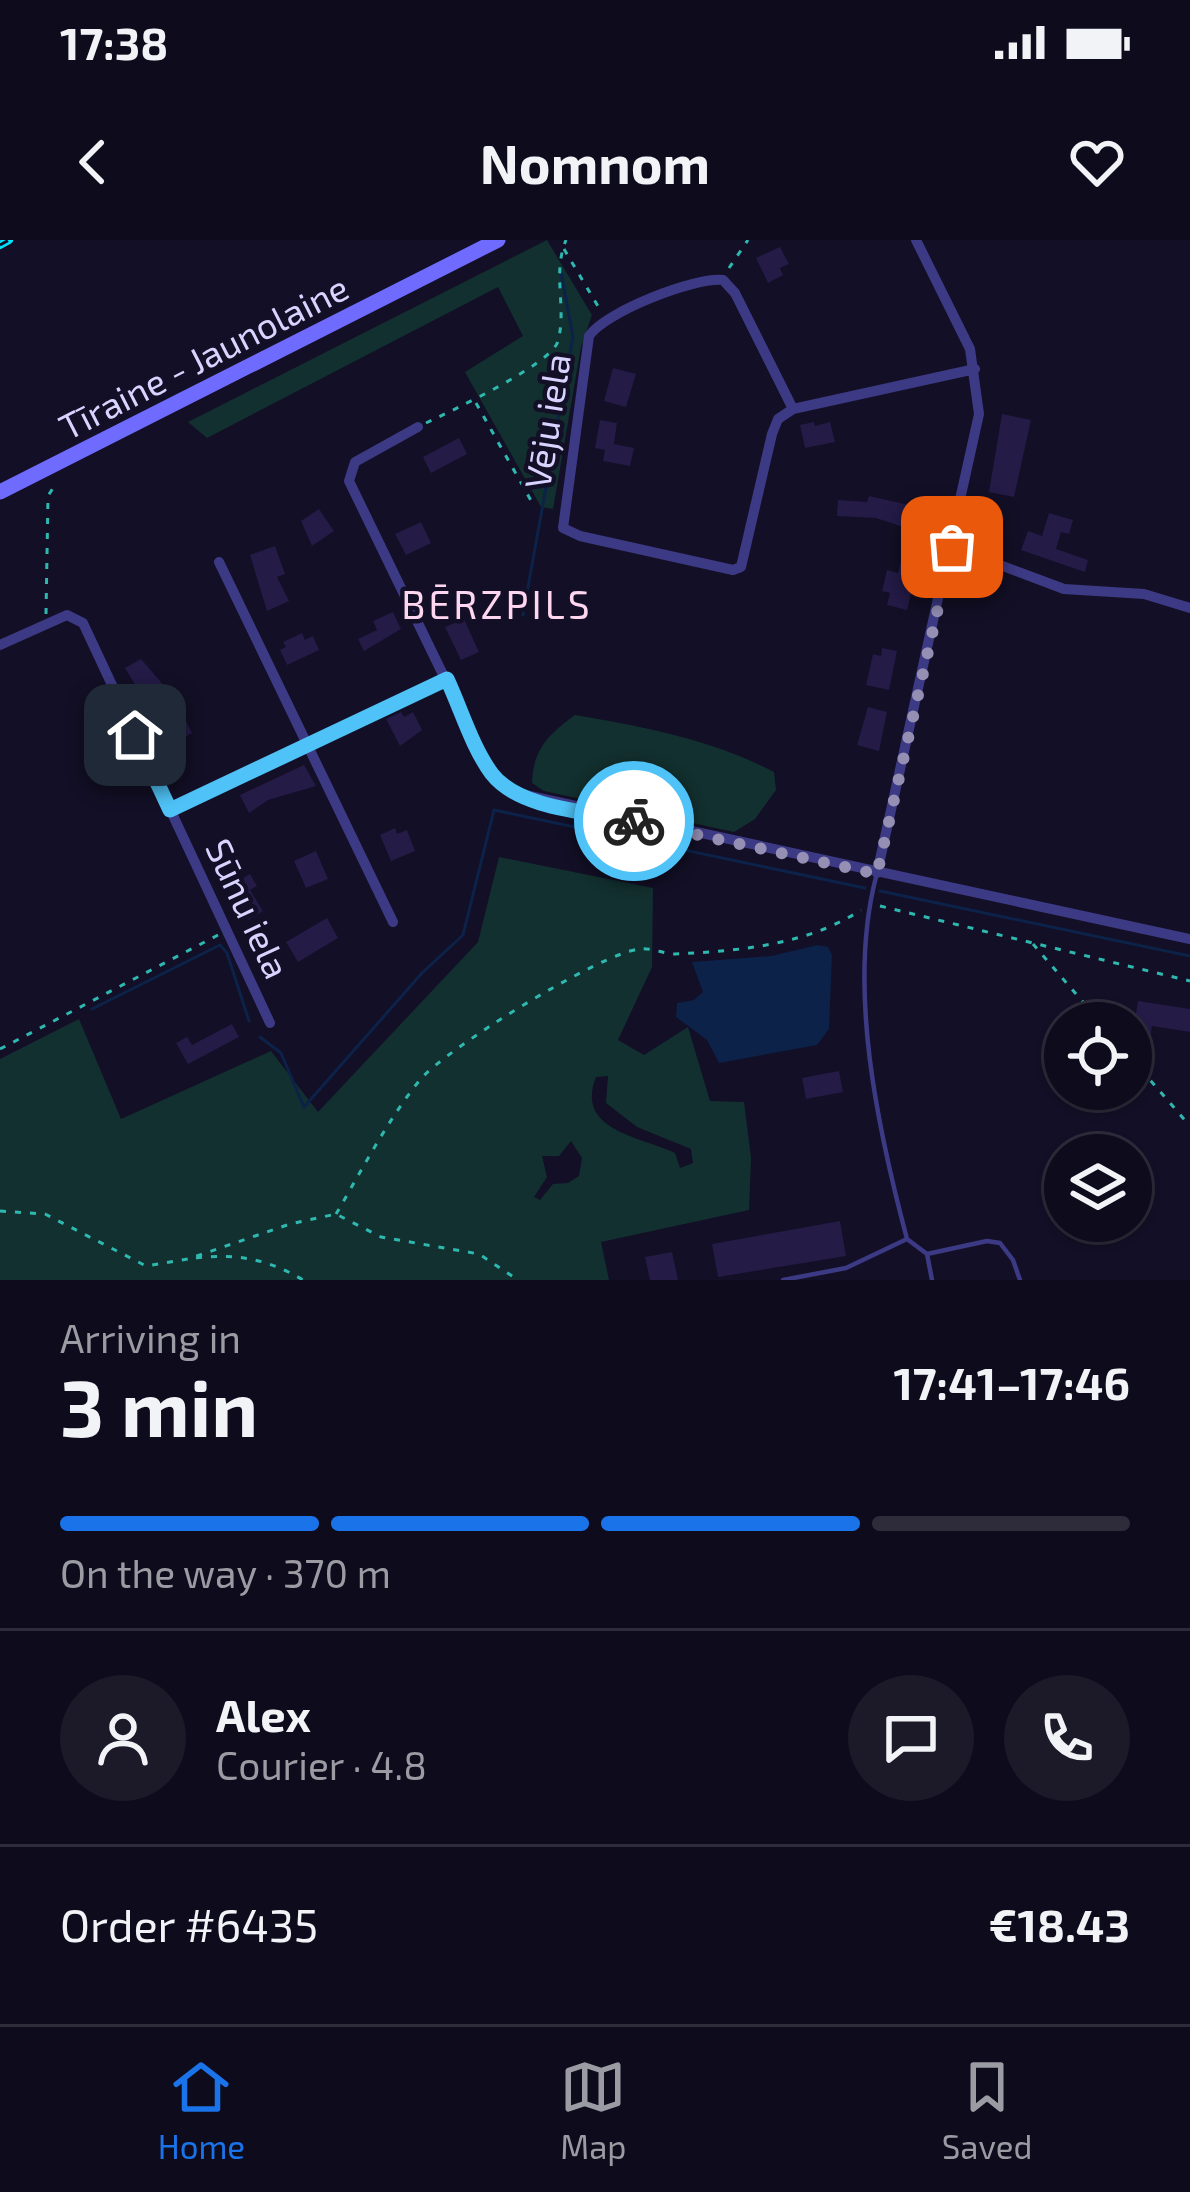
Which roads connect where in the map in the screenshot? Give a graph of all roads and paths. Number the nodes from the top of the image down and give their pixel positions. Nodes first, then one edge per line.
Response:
1 (498, 240) edge
2 (566, 240) edge
3 (748, 240) edge
4 (916, 240) edge
5 (563, 248) junction
6 (731, 266) dead end
7 (606, 317) junction
8 (975, 369) junction
9 (475, 402) junction
10 (794, 409) junction
11 (418, 427) joint
12 (52, 488) dead end
13 (0, 493) edge
14 (533, 504) dead end
15 (952, 547) junction
16 (219, 562) dead end
17 (1190, 608) edge
18 (46, 621) junction
19 (0, 645) edge
20 (447, 679) junction
21 (309, 743) junction
22 (170, 810) junction
23 (877, 874) junction
24 (871, 903) junction
25 (393, 922) dead end
26 (227, 931) junction
27 (1190, 939) edge
28 (1032, 942) junction
29 (1190, 981) edge
30 (1083, 1002) edge
31 (270, 1023) dead end
32 (0, 1049) edge
33 (1152, 1082) edge
34 (1190, 1126) edge
35 (0, 1211) edge
36 (337, 1214) junction
37 (907, 1239) junction
38 (927, 1254) junction
39 (188, 1259) junction
40 (302, 1280) edge
41 (518, 1280) edge
42 (783, 1280) edge
43 (932, 1280) edge
44 (1020, 1280) edge

1 - 13 main road, Tīraine - Jaunolaine
2 - 5 path
3 - 6 path
4 - 8 street
5 - 7 path
5 - 9 path
7 - 10 street, Vēju iela
7 - 10 street, Vēju iela
8 - 10 street
8 - 15 street
9 - 11 path
9 - 14 path
11 - 20 street
12 - 18 path
15 - 17 street
15 - 23 street
16 - 21 street
18 - 19 street
18 - 22 street, Sūnu iela
20 - 21 street
20 - 23 street
21 - 22 street
21 - 25 street
22 - 26 street, Sūnu iela
23 - 24 lane
23 - 27 street
24 - 28 path
24 - 36 path
24 - 37 lane
26 - 31 street, Sūnu iela
26 - 32 path
28 - 29 path
28 - 30 path
33 - 34 path
35 - 39 path
36 - 39 path
36 - 41 path
37 - 38 lane
37 - 42 lane
38 - 43 lane
38 - 44 lane
39 - 40 path

